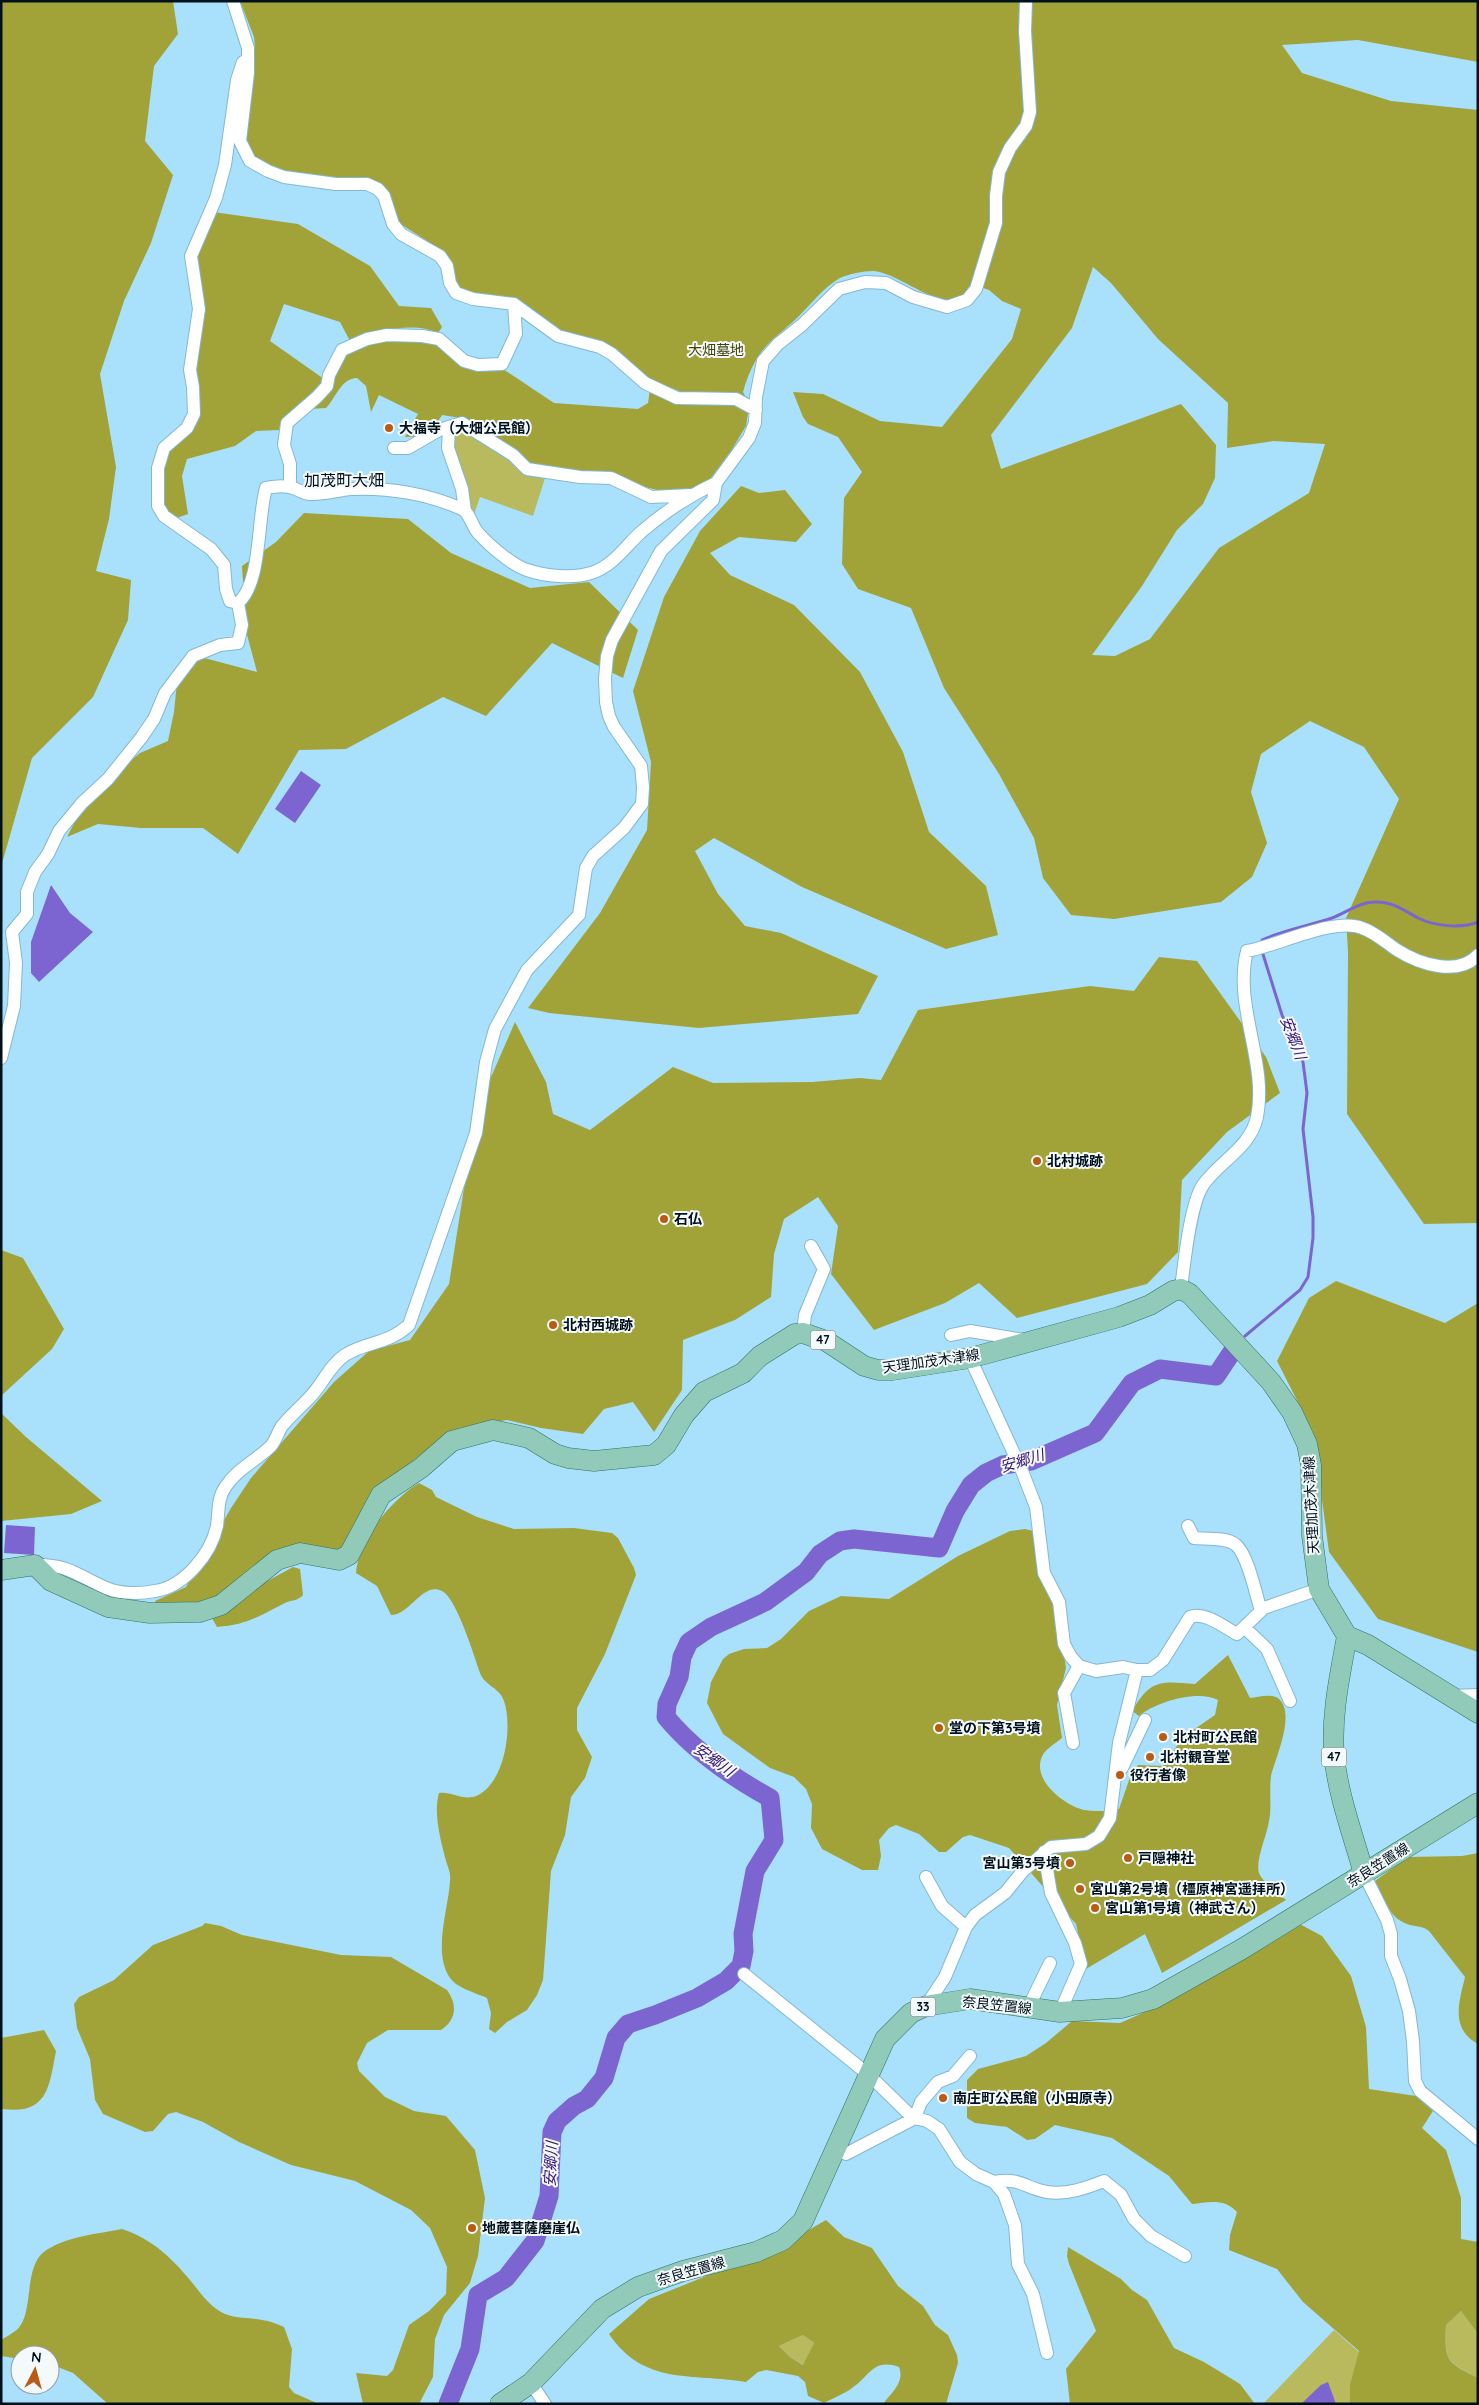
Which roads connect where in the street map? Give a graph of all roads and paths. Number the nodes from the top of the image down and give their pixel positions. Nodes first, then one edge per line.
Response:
1 (233, 1) edge
2 (1026, 1) edge
3 (248, 48) junction
4 (514, 304) junction
5 (756, 410) junction
6 (449, 427) junction
7 (394, 448) dead end
8 (716, 483) junction
9 (290, 487) junction
10 (690, 495) junction
11 (465, 510) junction
12 (238, 602) junction
13 (1478, 955) edge
14 (1, 1058) edge
15 (811, 1246) dead end
16 (1181, 1289) junction
17 (803, 1332) junction
18 (951, 1335) dead end
19 (1032, 1341) junction
20 (970, 1358) junction
21 (1188, 1526) dead end
22 (35, 1565) junction
23 (1, 1570) edge
24 (1319, 1589) junction
25 (1261, 1611) junction
26 (1245, 1628) junction
27 (1347, 1636) junction
28 (1079, 1666) junction
29 (1137, 1670) junction
30 (1478, 1694) edge
31 (1451, 1696) junction
32 (1290, 1701) dead end
33 (1478, 1713) edge
34 (1145, 1720) dead end
35 (1073, 1743) dead end
36 (1116, 1772) junction
37 (1478, 1803) edge
38 (1044, 1852) junction
39 (1364, 1874) junction
40 (926, 1877) dead end
41 (966, 1927) junction
42 (1050, 1963) dead end
43 (744, 1974) dead end
44 (926, 2006) junction
45 (1028, 2008) junction
46 (1060, 2012) junction
47 (970, 2056) dead end
48 (870, 2075) junction
49 (915, 2118) junction
50 (1478, 2139) edge
51 (837, 2148) junction
52 (994, 2182) junction
53 (1185, 2256) dead end
54 (1047, 2353) dead end
55 (531, 2383) junction
56 (500, 2404) edge
57 (545, 2404) edge

1 - 3 street
2 - 5 street
3 - 4 street
3 - 12 street
4 - 5 street
4 - 9 street
5 - 8 street
6 - 7 street
6 - 10 street
6 - 11 street
8 - 10 street
8 - 22 street
9 - 11 street
9 - 12 street
10 - 11 street
12 - 14 street
13 - 16 street
15 - 17 street
16 - 19 main road, 天理加茂木津線 / 47
16 - 24 main road, 天理加茂木津線
17 - 20 main road, 天理加茂木津線 / 47
17 - 22 main road, 47
18 - 19 street
19 - 20 main road, 天理加茂木津線 / 47
20 - 28 street
21 - 25 street
22 - 23 main road
24 - 25 street
24 - 27 main road, 天理加茂木津線
25 - 26 street
26 - 29 street
26 - 32 street
27 - 31 main road
27 - 39 main road, 47
28 - 29 street
28 - 35 street
29 - 36 street
30 - 31 street
31 - 33 main road
34 - 36 street
36 - 38 street
37 - 39 main road, 奈良笠置線 / 33
38 - 41 street
38 - 46 street
39 - 46 main road, 奈良笠置線 / 33
39 - 50 street
40 - 41 street
41 - 44 street
42 - 45 street
43 - 48 street
44 - 45 main road, 奈良笠置線 / 33
44 - 48 main road, 奈良笠置線 / 33
45 - 46 main road, 奈良笠置線 / 33
47 - 49 street
48 - 49 street
48 - 51 main road, 奈良笠置線 / 33
49 - 51 street
49 - 52 street
51 - 55 main road, 奈良笠置線 / 33
52 - 53 street
52 - 54 street
55 - 56 main road, 奈良笠置線 / 33
55 - 57 street

